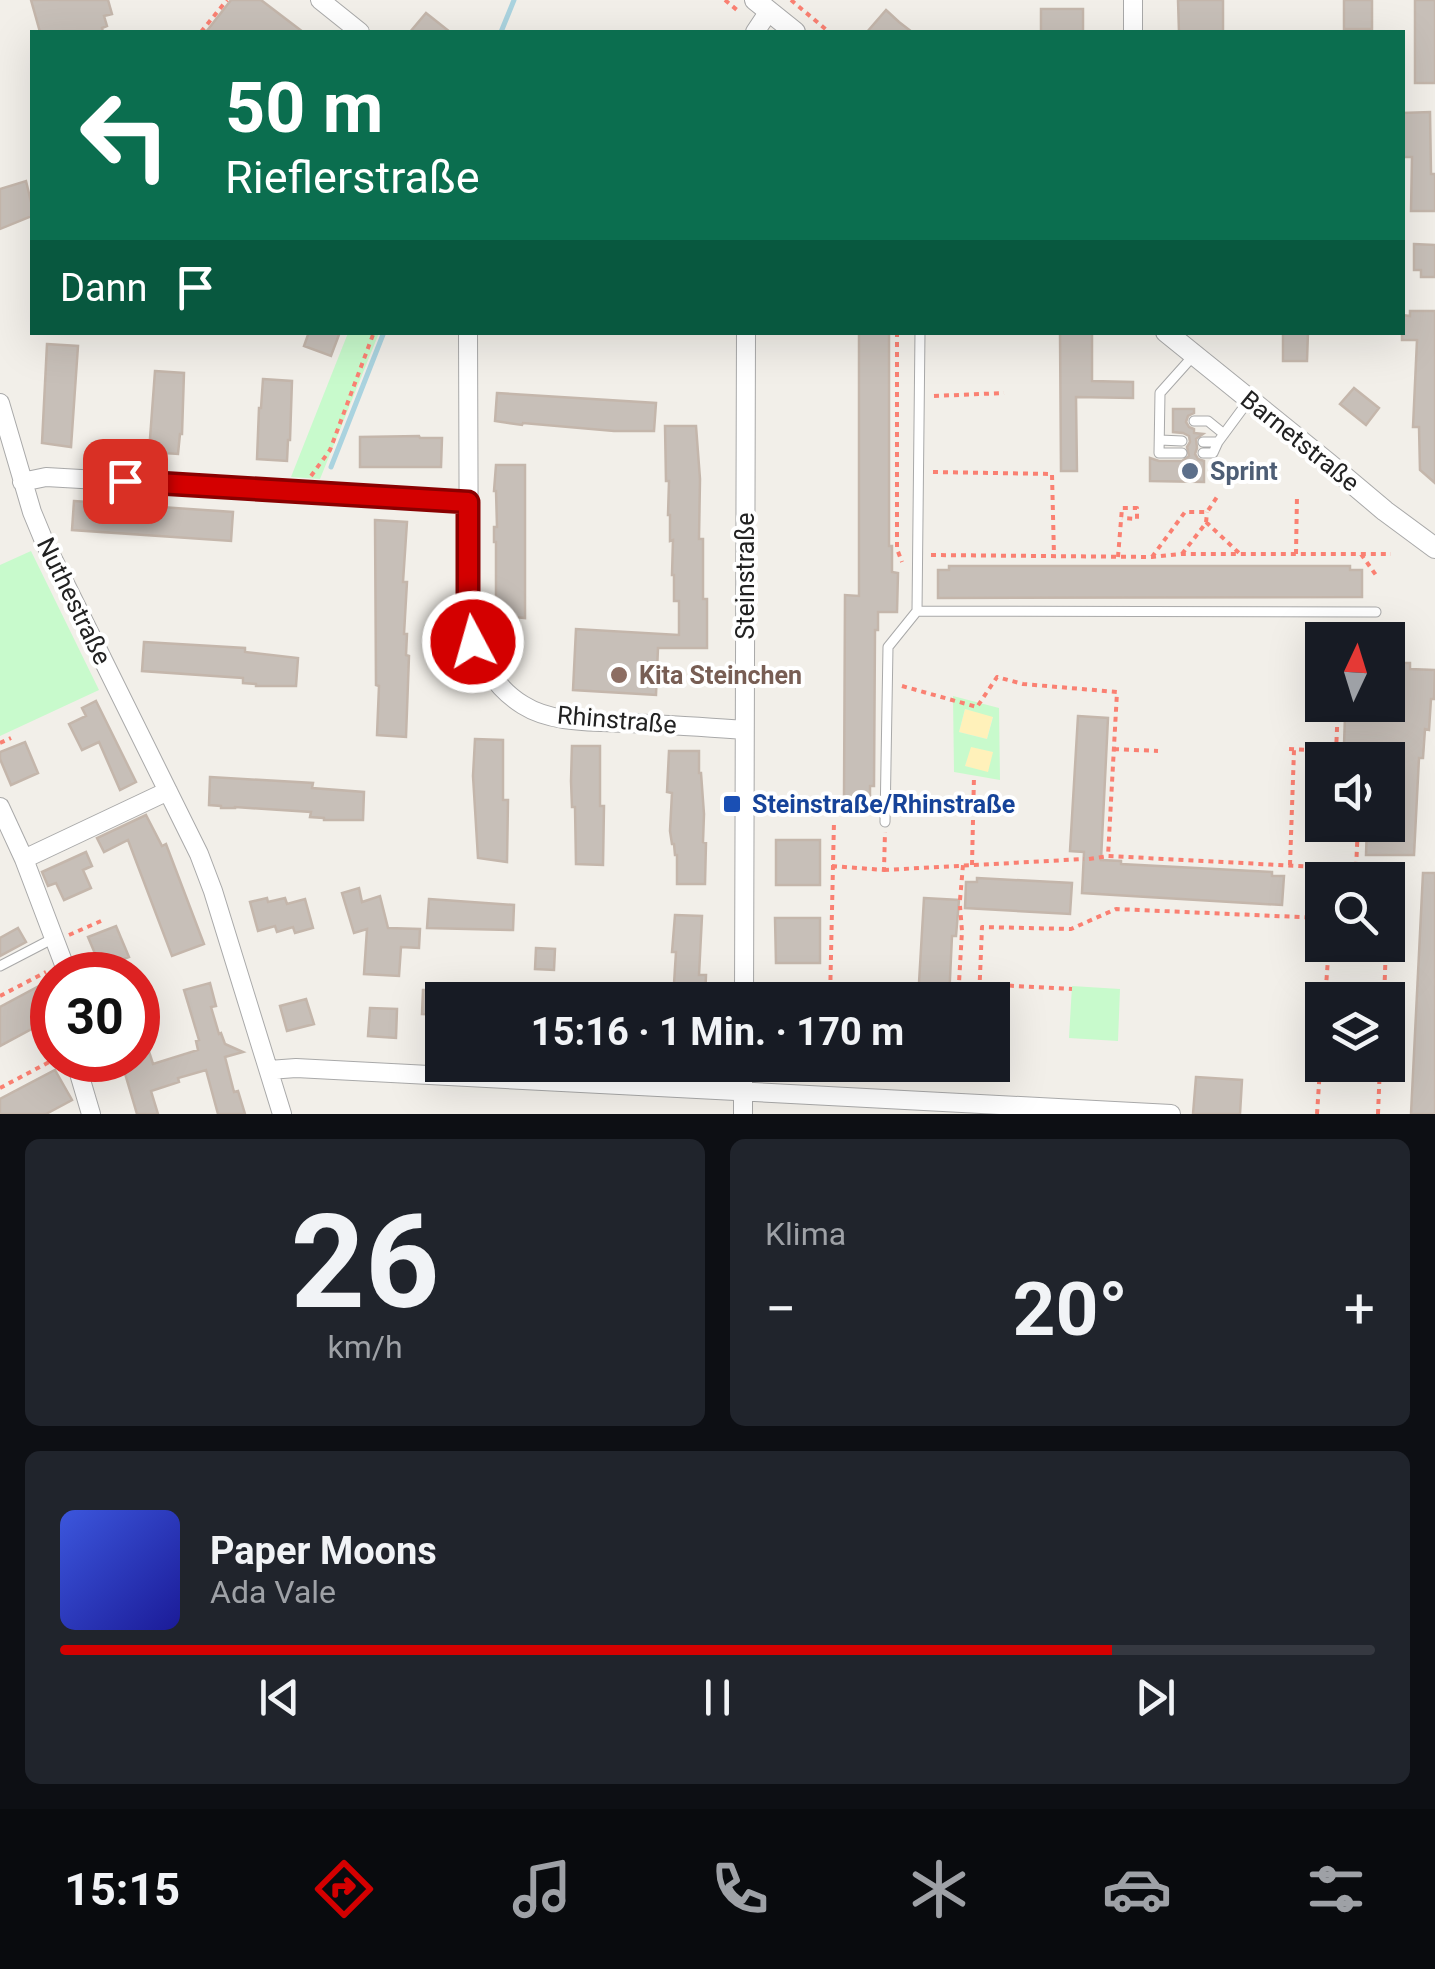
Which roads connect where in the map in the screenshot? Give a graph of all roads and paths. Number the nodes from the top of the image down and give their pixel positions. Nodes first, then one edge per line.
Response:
1 (227, 0) edge
2 (320, 0) edge
3 (791, 0) edge
4 (1132, 0) edge
5 (762, 6) edge
6 (203, 30) edge
7 (358, 30) edge
8 (755, 30) edge
9 (793, 30) edge
10 (827, 30) edge
11 (1132, 30) edge
12 (373, 335) edge
13 (468, 335) edge
14 (746, 335) edge
15 (897, 335) edge
16 (920, 335) edge
17 (1170, 335) edge
18 (1194, 355) junction
19 (1004, 393) dead end
20 (919, 396) junction
21 (1250, 400) junction
22 (0, 402) edge
23 (1160, 418) junction
24 (1173, 419) dead end
25 (1194, 421) dead end
26 (1221, 438) junction
27 (1182, 447) dead end
28 (1203, 447) dead end
29 (918, 472) junction
30 (308, 480) dead end
31 (22, 482) junction
32 (1297, 494) dead end
33 (1217, 497) dead end
34 (468, 502) junction
35 (1207, 512) junction
36 (1122, 518) dead end
37 (1206, 522) junction
38 (1435, 548) edge
39 (1182, 554) junction
40 (1240, 554) junction
41 (1296, 554) junction
42 (1360, 554) junction
43 (1391, 554) dead end
44 (918, 555) junction
45 (1054, 556) junction
46 (1118, 556) junction
47 (1152, 557) junction
48 (905, 568) dead end
49 (1378, 578) dead end
50 (918, 611) junction
51 (1376, 612) dead end
52 (888, 682) junction
53 (744, 730) junction
54 (12, 738) dead end
55 (0, 743) edge
56 (1114, 749) junction
57 (1305, 750) edge
58 (1158, 751) dead end
59 (974, 776) dead end
60 (168, 791) junction
61 (0, 807) edge
62 (834, 821) dead end
63 (885, 822) joint
64 (1108, 856) junction
65 (24, 860) junction
66 (972, 865) junction
67 (1290, 865) junction
68 (832, 866) junction
69 (962, 866) junction
70 (1305, 866) edge
71 (884, 870) junction
72 (1305, 917) edge
73 (101, 921) dead end
74 (54, 939) junction
75 (59, 952) edge
76 (0, 966) edge
77 (744, 982) edge
78 (830, 982) edge
79 (957, 982) edge
80 (980, 982) edge
81 (30, 984) edge
82 (1010, 986) edge
83 (1072, 989) dead end
84 (0, 996) edge
85 (269, 1070) junction
86 (30, 1072) edge
87 (82, 1082) edge
88 (744, 1082) edge
89 (1319, 1082) edge
90 (1379, 1082) edge
91 (0, 1088) edge
92 (744, 1090) junction
93 (91, 1114) edge
94 (282, 1114) edge
95 (744, 1114) edge
96 (1171, 1114) edge
97 (1317, 1114) edge
98 (1378, 1114) edge

1 - 6 path
2 - 7 street
3 - 10 path
4 - 11 street
5 - 8 street
5 - 9 street
12 - 30 path
13 - 34 street, Rhinstraße
14 - 53 street, Steinstraße
15 - 48 path
16 - 20 lane
17 - 18 street, Barnetstraße
18 - 21 street, Barnetstraße
18 - 23 lane
19 - 20 path
20 - 29 lane
21 - 26 lane
21 - 38 street, Barnetstraße
22 - 31 street, Nuthestraße
23 - 24 lane
23 - 27 lane
25 - 26 lane
26 - 28 lane
29 - 44 lane
29 - 45 path
31 - 34 street
31 - 60 street, Nuthestraße
32 - 41 path
33 - 35 path
34 - 53 street, Rhinstraße
35 - 37 path
35 - 47 path
36 - 46 path
37 - 39 path
37 - 40 path
39 - 40 path
39 - 47 path
40 - 41 path
41 - 42 path
42 - 43 path
42 - 49 path
44 - 45 path
44 - 50 lane
45 - 46 path
46 - 47 path
50 - 51 lane
50 - 52 lane
52 - 56 path
52 - 63 lane
53 - 77 street, Steinstraße
54 - 55 path
56 - 58 path
56 - 64 path
57 - 67 path
59 - 66 path
60 - 65 street
60 - 85 street, Nuthestraße
61 - 65 street
62 - 68 path
63 - 71 path
64 - 66 path
64 - 67 path
65 - 74 street
66 - 69 path
67 - 70 path
68 - 71 path
68 - 78 path
69 - 71 path
69 - 79 path
72 - 80 path
73 - 74 path
74 - 75 street
74 - 76 lane
81 - 84 path
82 - 83 path
85 - 92 street
85 - 94 street, Nuthestraße
86 - 91 path
87 - 93 street
88 - 92 street
89 - 97 path
90 - 98 path
92 - 95 street
92 - 96 street

